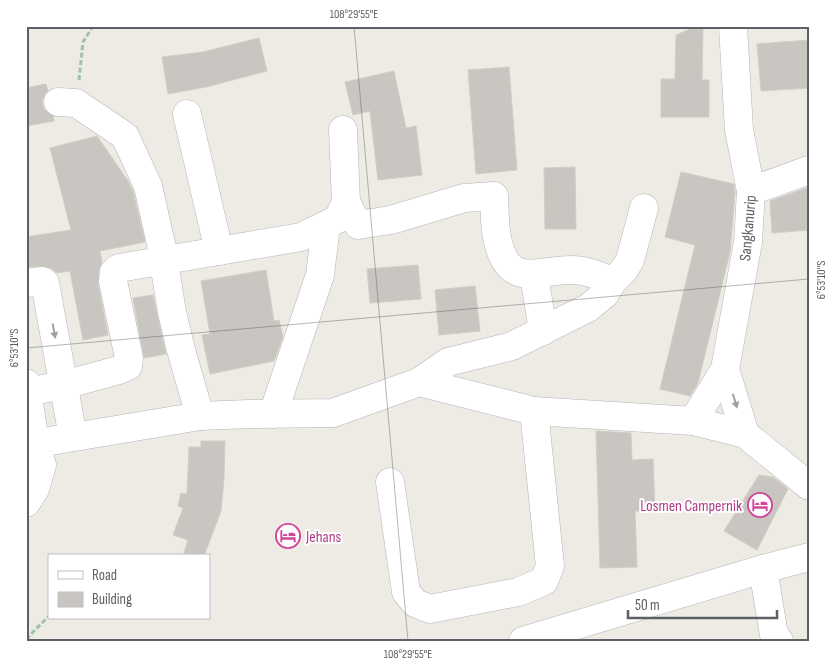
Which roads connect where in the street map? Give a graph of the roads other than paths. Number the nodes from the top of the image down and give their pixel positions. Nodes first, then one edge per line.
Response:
1 (733, 26) edge
2 (67, 103) road end
3 (187, 114) dead end
4 (343, 130) dead end
5 (809, 170) edge
6 (751, 191) junction
7 (346, 202) junction
8 (644, 208) dead end
9 (326, 225) junction
10 (219, 251) junction
11 (163, 260) junction
12 (534, 275) junction
13 (612, 282) junction
14 (26, 283) edge
15 (543, 331) junction
16 (725, 369) junction
17 (419, 382) junction
18 (64, 385) junction
19 (27, 388) edge
20 (534, 412) junction
21 (273, 414) junction
22 (200, 416) junction
23 (693, 421) junction
24 (745, 434) junction
25 (73, 437) junction
26 (31, 444) edge
27 (390, 482) dead end
28 (809, 486) edge
29 (26, 503) edge
30 (809, 557) edge
31 (763, 569) junction
32 (523, 641) edge
33 (779, 641) edge

1 - 6 street, Sangkanurip
2 - 11 street
3 - 10 street
4 - 7 street
5 - 6 street
6 - 16 street, Sangkanurip
7 - 9 street
7 - 12 street
8 - 13 street
9 - 10 street
9 - 21 street
10 - 11 street
11 - 18 street
11 - 22 street
12 - 13 street
12 - 15 street
13 - 15 street
14 -> 18 street
15 - 17 street
16 - 23 street, Sangkanurip
16 -> 24 street
17 - 20 street
17 - 21 street
18 - 19 street
18 - 25 street
19 - 26 street
20 - 23 street
20 - 27 street
21 - 22 street
22 - 25 street
23 - 24 street
24 - 28 street
25 - 26 street
26 - 29 street
30 - 31 street
31 - 32 street
31 - 33 street

